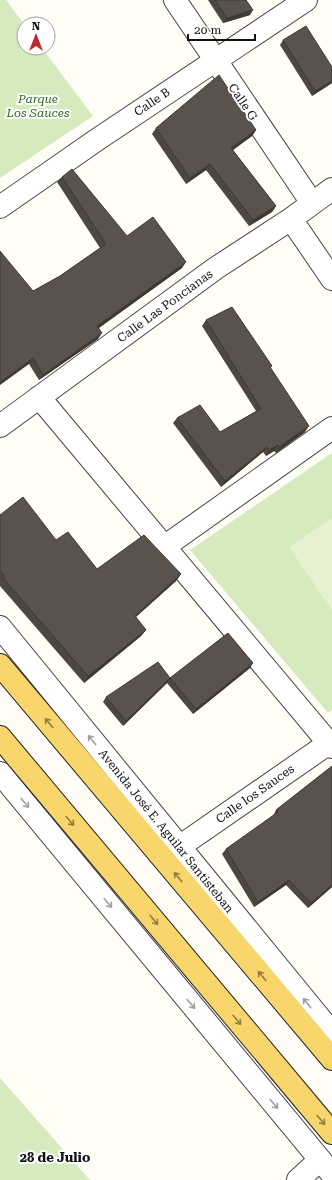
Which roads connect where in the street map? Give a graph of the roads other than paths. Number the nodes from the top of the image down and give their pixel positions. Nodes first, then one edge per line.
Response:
1 (174, 0) edge
2 (306, 0) edge
3 (215, 60) junction
4 (332, 189) edge
5 (312, 203) junction
6 (0, 207) edge
7 (291, 219) junction
8 (332, 279) edge
9 (40, 397) junction
10 (0, 426) edge
11 (332, 428) edge
12 (164, 547) junction
13 (0, 627) edge
14 (0, 665) edge
15 (0, 737) edge
16 (331, 744) edge
17 (0, 773) edge
18 (179, 847) junction
19 (330, 1029) edge
20 (332, 1059) edge
21 (332, 1133) edge
22 (326, 1167) edge
23 (298, 1180) edge

1 - 3 street, Calle G
2 - 3 street, Calle B
3 - 5 street, Calle G
3 - 6 street, Calle B
4 - 5 street, Calle Las Poncianas
5 - 7 street, Calle Las Poncianas
7 - 8 street
7 - 9 street, Calle Las Poncianas
9 - 10 street, Calle Las Poncianas
9 - 12 street
11 - 12 street
12 - 16 street
18 -> 13 street, Avenida José E. Aguilar Santisteban
20 -> 14 main road, Avenida José E. Aguilar Santisteban
15 -> 21 main road
16 - 18 street, Calle los Sauces
17 -> 22 street
19 -> 18 street, Avenida José E. Aguilar Santisteban
22 - 23 street

